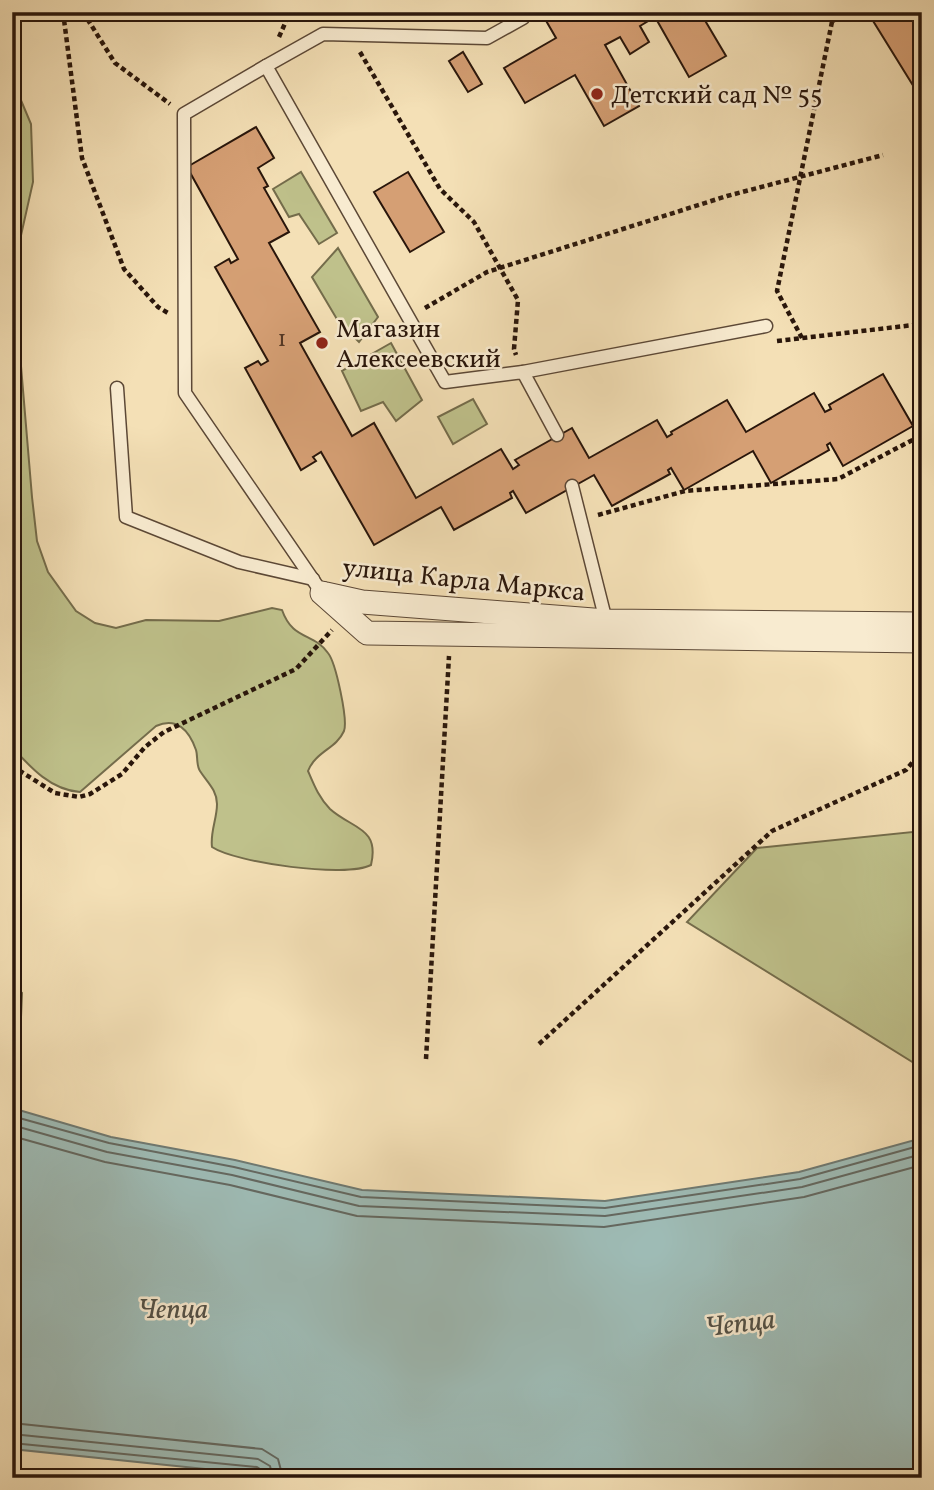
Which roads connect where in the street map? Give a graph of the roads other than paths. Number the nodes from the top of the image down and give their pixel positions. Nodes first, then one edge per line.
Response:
1 (523, 18) dead end
2 (266, 66) junction
3 (766, 326) dead end
4 (523, 372) junction
5 (117, 388) dead end
6 (557, 435) dead end
7 (572, 486) dead end
8 (318, 586) junction
9 (606, 621) junction
10 (922, 624) edge
11 (922, 641) edge

1 - 2 lane
2 - 4 lane
2 - 8 lane
3 - 4 lane
4 - 6 lane
5 - 8 lane
7 - 9 lane
8 - 9 street, улица Карла Маркса
8 - 11 street, улица Карла Маркса
9 - 10 street, улица Карла Маркса

